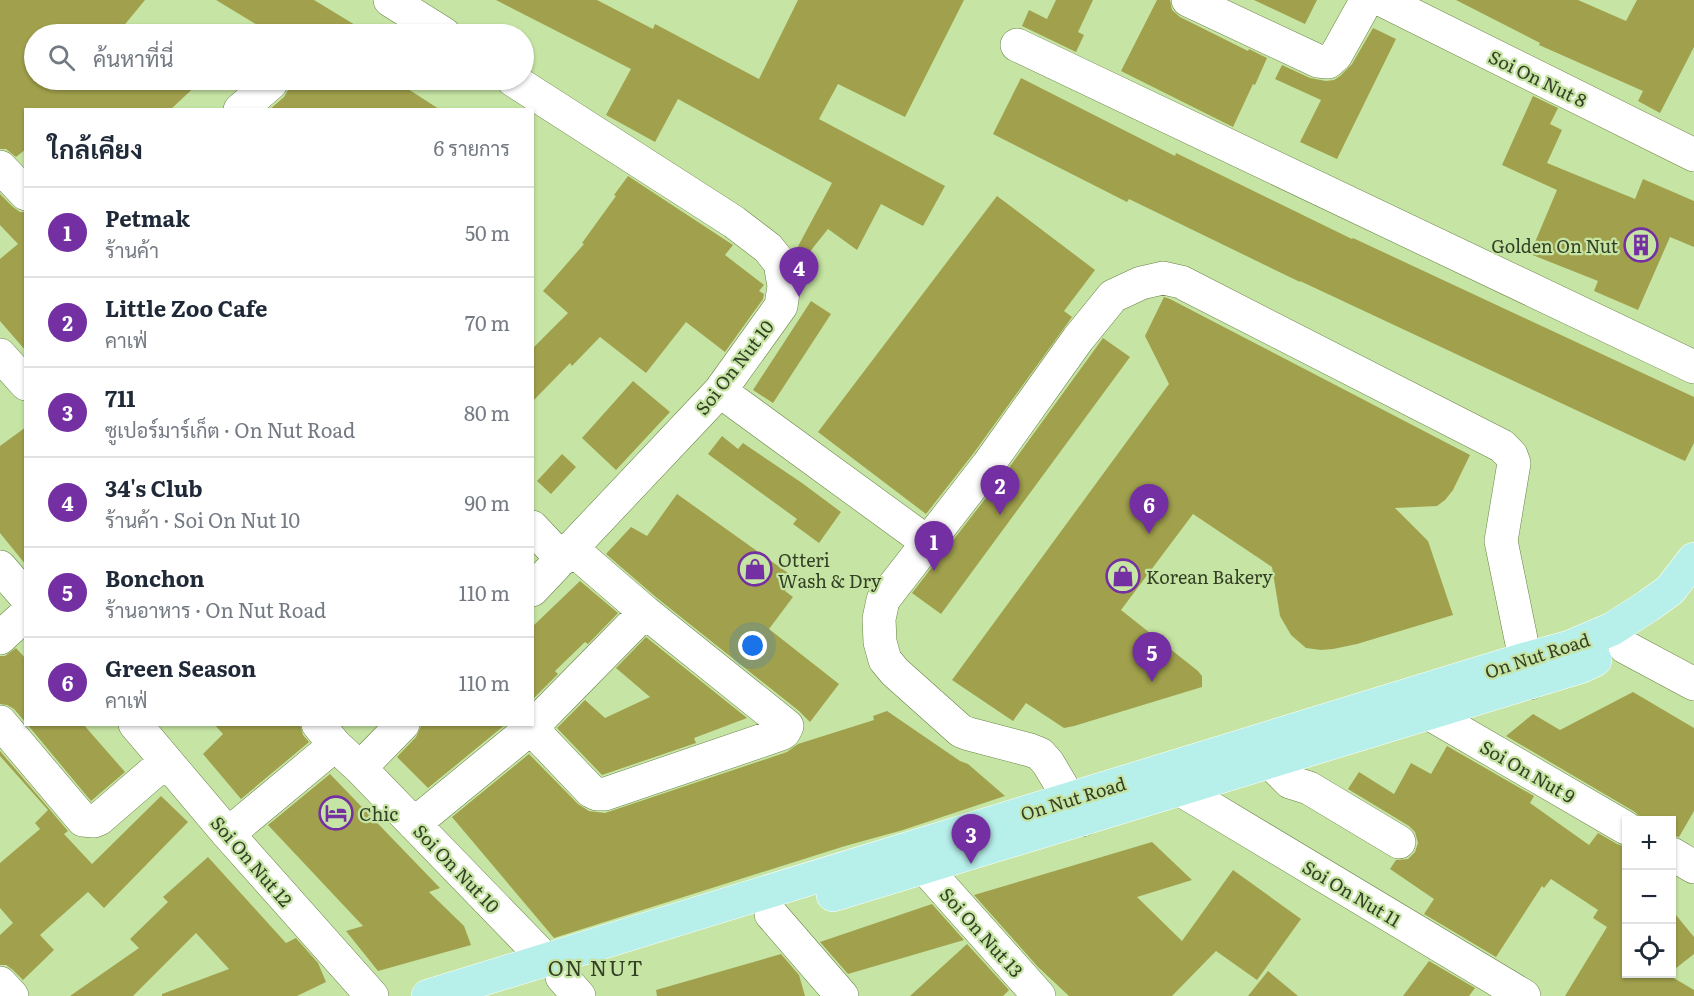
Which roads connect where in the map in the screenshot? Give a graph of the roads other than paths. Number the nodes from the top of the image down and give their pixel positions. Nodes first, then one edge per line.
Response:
1 (390, 0) edge
2 (1188, 0) edge
3 (1370, 0) edge
4 (1382, 0) edge
5 (428, 24) edge
6 (1017, 45) dead end
7 (263, 90) edge
8 (529, 90) edge
9 (242, 108) edge
10 (1694, 155) edge
11 (0, 167) edge
12 (24, 192) edge
13 (0, 355) edge
14 (1694, 367) edge
15 (24, 382) edge
16 (720, 391) junction
17 (534, 529) edge
18 (927, 542) junction
19 (567, 554) junction
20 (1694, 559) edge
21 (0, 567) edge
22 (534, 588) edge
23 (24, 595) edge
24 (1694, 596) edge
25 (645, 612) junction
26 (24, 616) edge
27 (0, 638) edge
28 (1625, 646) junction
29 (1527, 671) junction
30 (1694, 684) edge
31 (1430, 714) junction
32 (534, 721) edge
33 (0, 722) edge
34 (137, 726) edge
35 (401, 726) edge
36 (529, 726) edge
37 (327, 735) edge
38 (166, 761) junction
39 (1270, 762) junction
40 (360, 768) junction
41 (1181, 790) junction
42 (1076, 810) junction
43 (414, 824) junction
44 (1622, 826) edge
45 (228, 834) junction
46 (1399, 842) dead end
47 (1676, 857) edge
48 (1694, 867) edge
49 (926, 868) junction
50 (771, 914) junction
51 (562, 978) edge
52 (0, 983) edge
53 (12, 996) edge
54 (372, 996) edge
55 (428, 996) edge
56 (504, 996) edge
57 (842, 996) edge
58 (1039, 996) edge
59 (1524, 996) edge

1 - 5 street
2 - 3 street
4 - 10 street, Soi On Nut 8
6 - 14 street
7 - 9 street
8 - 16 street, Soi On Nut 10
11 - 12 street
13 - 15 street
16 - 18 street
16 - 19 street, Soi On Nut 10
17 - 19 street
18 - 29 street
18 - 42 street
19 - 22 street, Soi On Nut 10
19 - 25 street
20 - 29 main road, On Nut Road
21 - 23 street
24 - 28 main road, On Nut Road
25 - 32 street
25 - 36 street
26 - 27 street
28 - 29 main road, On Nut Road
28 - 30 street
29 - 31 main road, On Nut Road
29 - 42 main road, On Nut Road
31 - 39 main road, On Nut Road
31 - 44 street, Soi On Nut 9
33 - 38 street
34 - 38 street, Soi On Nut 12
35 - 40 street
36 - 43 street
37 - 40 street, Soi On Nut 10
37 - 45 street
38 - 45 street, Soi On Nut 12
39 - 41 main road, On Nut Road
39 - 46 street
40 - 43 street, Soi On Nut 10
41 - 42 main road, On Nut Road
41 - 59 street, Soi On Nut 11
42 - 49 main road, On Nut Road
42 - 51 main road, On Nut Road
43 - 51 street, Soi On Nut 10
45 - 54 street, Soi On Nut 12
47 - 48 street
49 - 50 main road, On Nut Road
49 - 58 street, Soi On Nut 13
50 - 51 main road, On Nut Road
50 - 57 street
51 - 55 main road, On Nut Road
51 - 56 main road, On Nut Road
52 - 53 street

